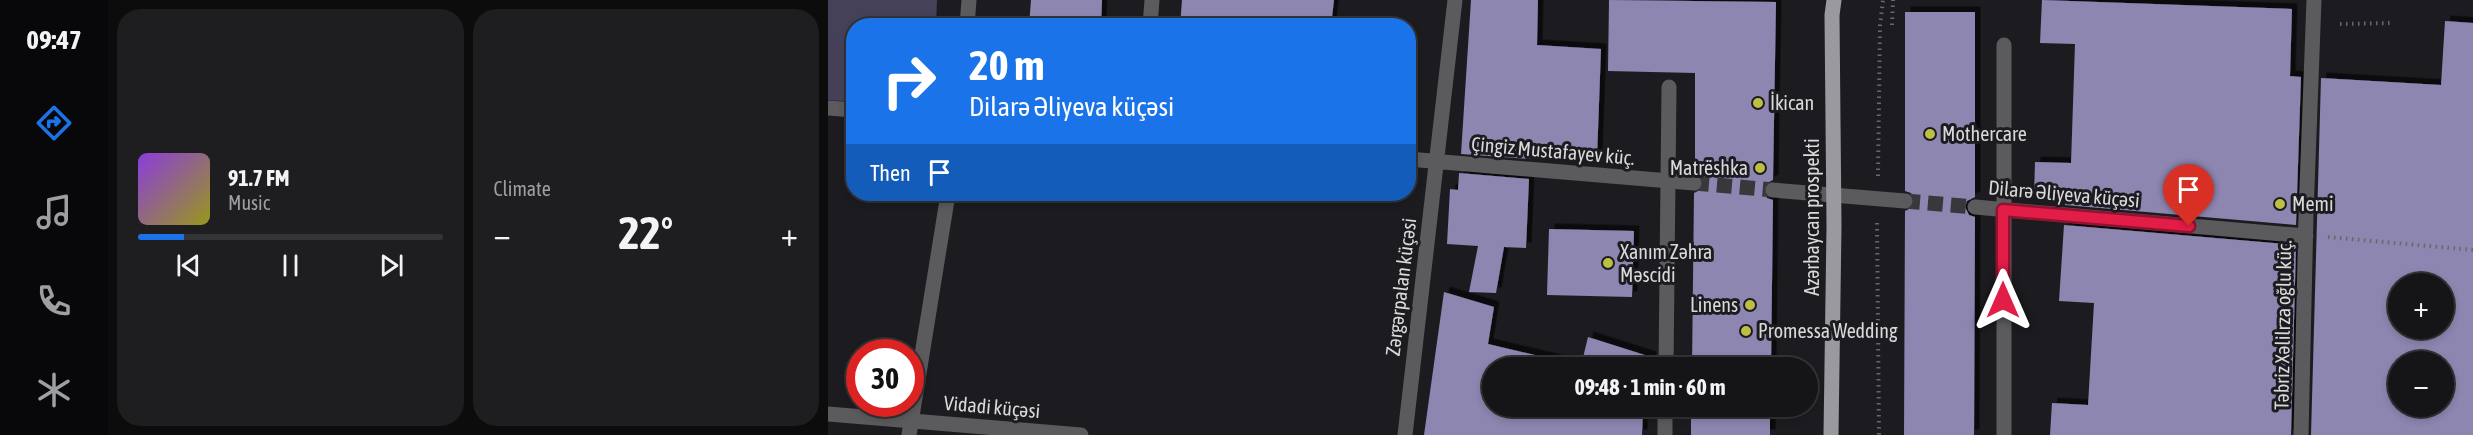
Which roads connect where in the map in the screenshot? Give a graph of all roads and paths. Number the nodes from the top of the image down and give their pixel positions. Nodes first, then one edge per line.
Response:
1 (969, 0) edge
2 (1152, 0) edge
3 (1455, 0) edge
4 (1834, 0) edge
5 (1893, 0) edge
6 (2314, 0) edge
7 (968, 18) edge
8 (1151, 18) edge
9 (2394, 22) dead end
10 (2340, 24) dead end
11 (1892, 25) dead end
12 (2004, 45) dead end
13 (1670, 87) dead end
14 (828, 108) edge
15 (846, 109) edge
16 (1416, 160) edge
17 (1437, 161) junction
18 (1668, 182) junction
19 (1695, 183) tunnel mouth
20 (1773, 190) tunnel mouth
21 (1833, 195) junction
22 (947, 201) edge
23 (1905, 201) tunnel mouth
24 (1975, 207) tunnel mouth
25 (2003, 210) junction
26 (2306, 236) junction
27 (2473, 250) edge
28 (1666, 357) edge
29 (828, 414) edge
30 (1665, 417) edge
31 (910, 428) edge
32 (1081, 435) edge
33 (1405, 435) edge
34 (1665, 435) edge
35 (1830, 435) edge
36 (2004, 435) edge
37 (2301, 435) edge

1 - 7 street
2 - 8 street
3 - 17 street, Zərgərpalan küçəsi
4 - 21 main road, Azərbaycan prospekti
5 - 11 path
6 - 26 street, Təbriz Xəlilrza oğlu küç.
9 - 10 path
12 - 25 street
13 - 18 street
14 - 15 street
16 - 17 street, Çingiz Mustafayev küç.
17 - 18 street, Çingiz Mustafayev küç.
17 - 33 street, Zərgərpalan küçəsi
18 - 19 street, Çingiz Mustafayev küç.
18 - 28 street
20 - 21 street
21 - 23 street
21 - 35 main road, Azərbaycan prospekti
22 - 31 street
24 - 25 street, Dilarə Əliyeva küçəsi
25 - 26 street, Dilarə Əliyeva küçəsi
25 - 36 street
26 - 27 path
26 - 37 street, Təbriz Xəlilrza oğlu küç.
29 - 31 street, Vidadi küçəsi
30 - 34 street
31 - 32 street, Vidadi küçəsi

